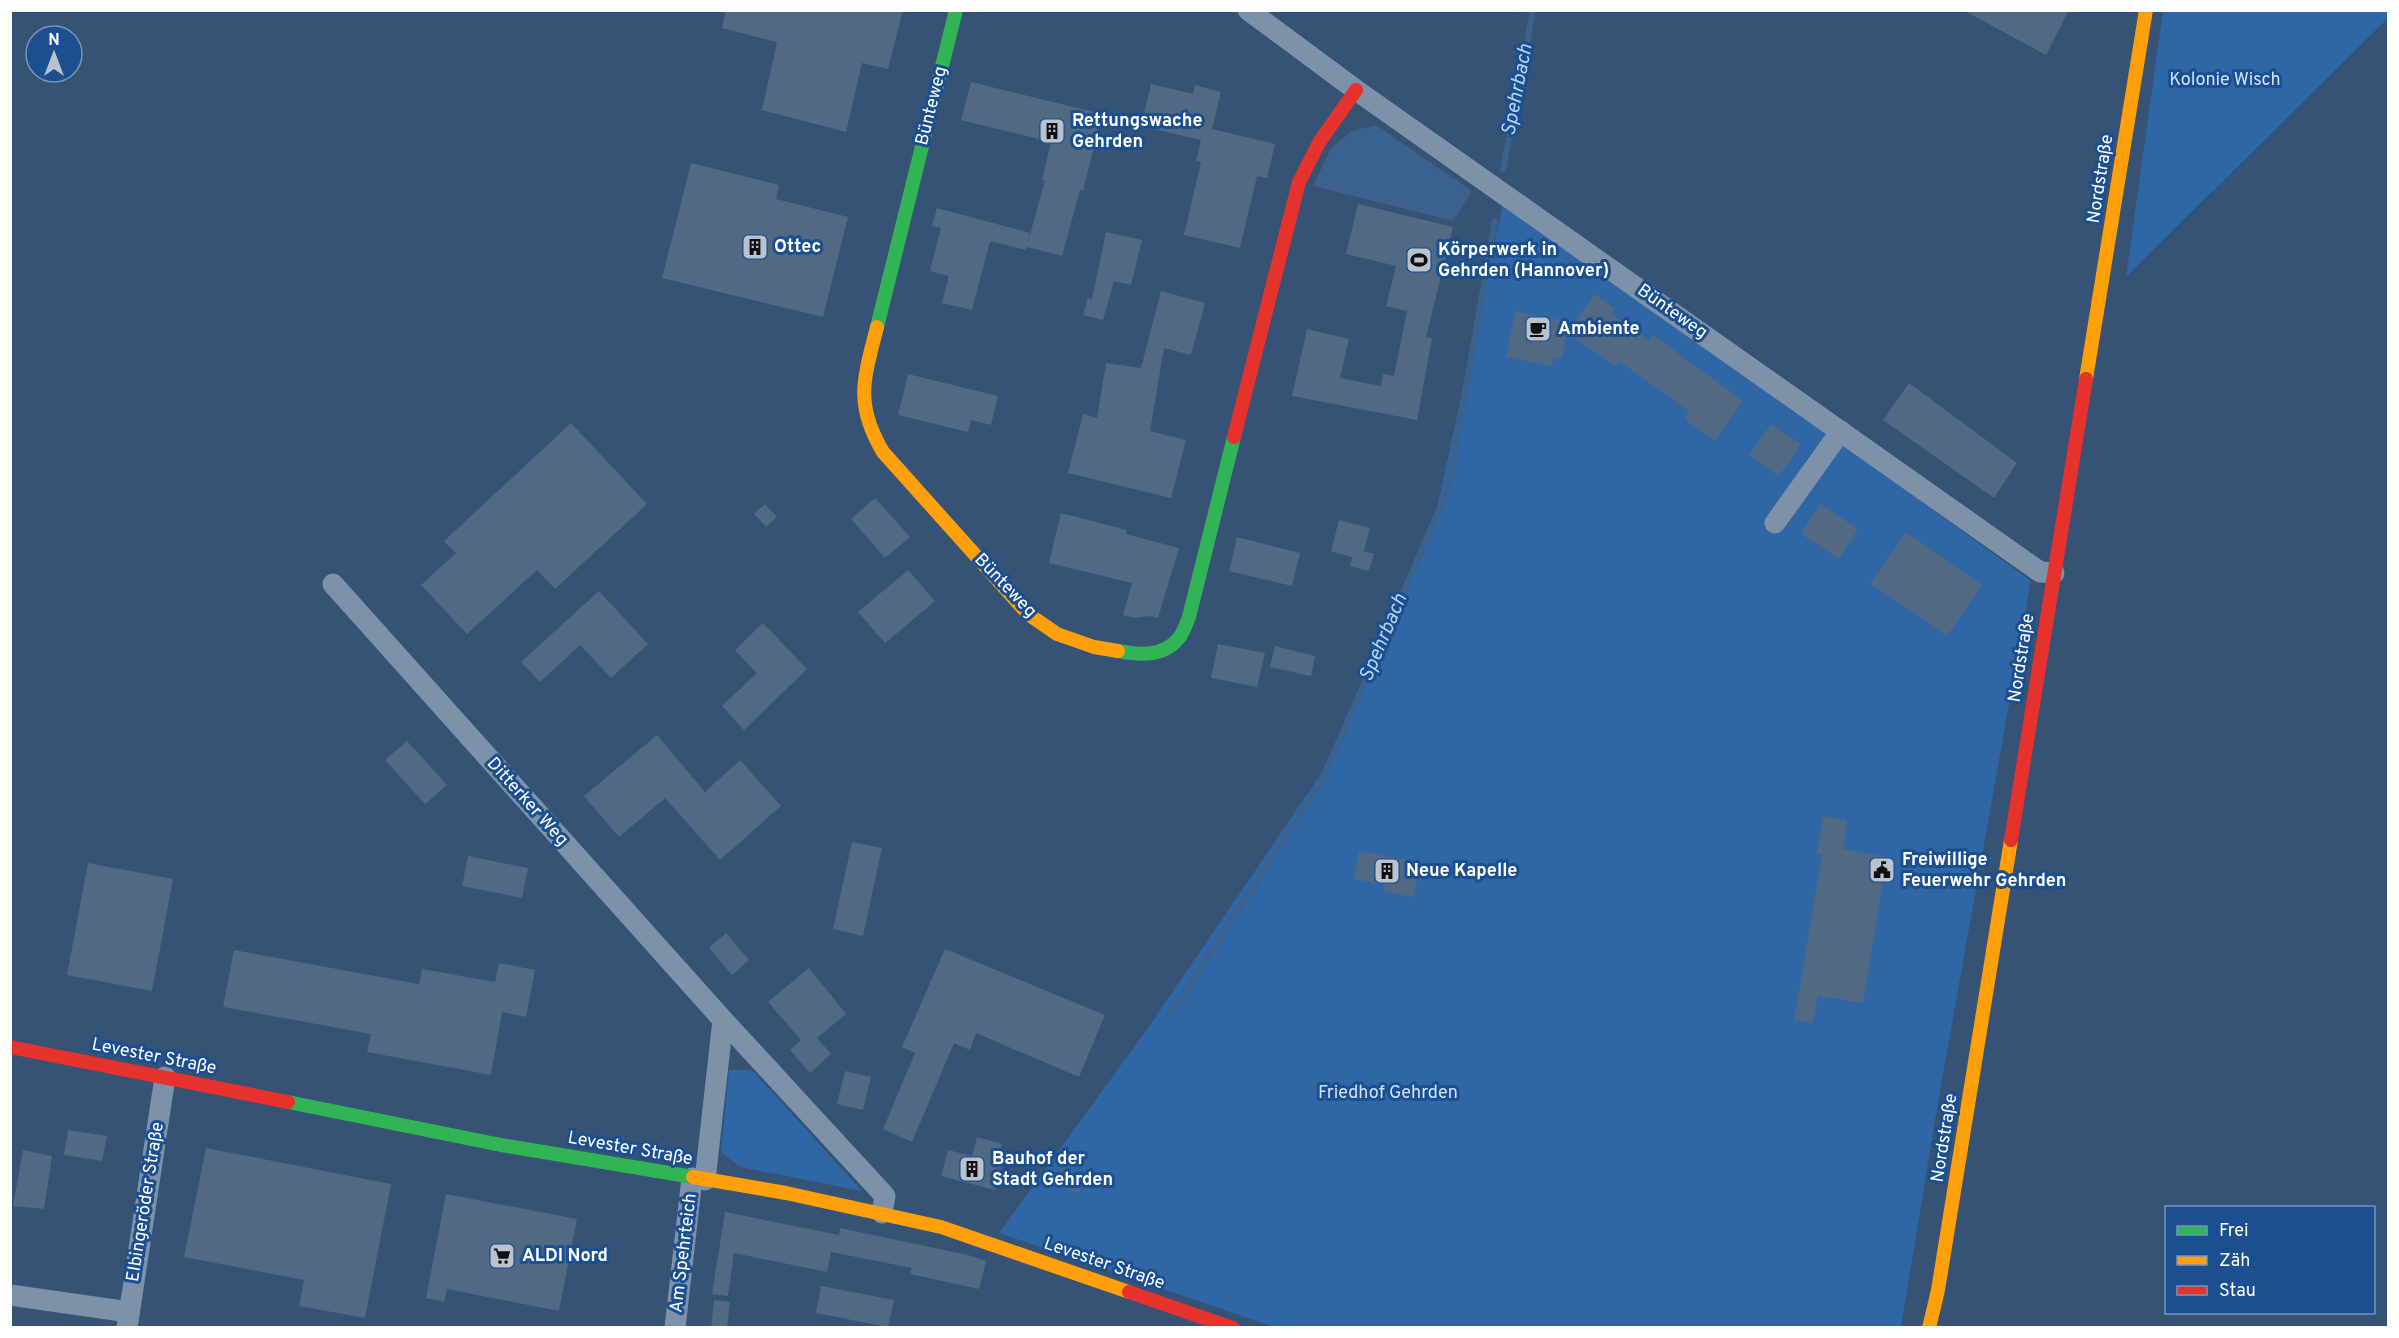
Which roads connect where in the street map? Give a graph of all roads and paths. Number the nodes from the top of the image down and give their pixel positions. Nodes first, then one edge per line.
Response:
1 (956, 10) edge
2 (1248, 10) edge
3 (2146, 10) edge
4 (1356, 90) junction
5 (1841, 431) junction
6 (1775, 523) dead end
7 (2054, 573) junction
8 (333, 584) dead end
9 (723, 1020) junction
10 (10, 1047) edge
11 (165, 1077) junction
12 (699, 1179) junction
13 (882, 1213) junction
14 (10, 1295) edge
15 (1934, 1312) junction
16 (128, 1320) edge
17 (675, 1328) edge
18 (1233, 1328) edge
19 (1929, 1328) edge
20 (1936, 1328) edge

1 - 4 street, Bünteweg
2 - 4 street, Bünteweg
3 - 7 street, Nordstraße
4 - 5 street, Bünteweg
5 - 6 street
5 - 7 street, Bünteweg
7 - 15 street, Nordstraße
8 - 9 street, Ditterker Weg
9 - 12 street
9 - 13 street, Ditterker Weg
10 - 11 street, Levester Straße
11 - 12 street, Levester Straße
11 - 16 street, Elbingeröder Straße
12 - 13 street, Levester Straße
12 - 17 street, Am Spehrteich
13 - 18 street, Levester Straße
14 - 16 street
15 - 19 street, Nordstraße
15 - 20 street, Nordstraße

